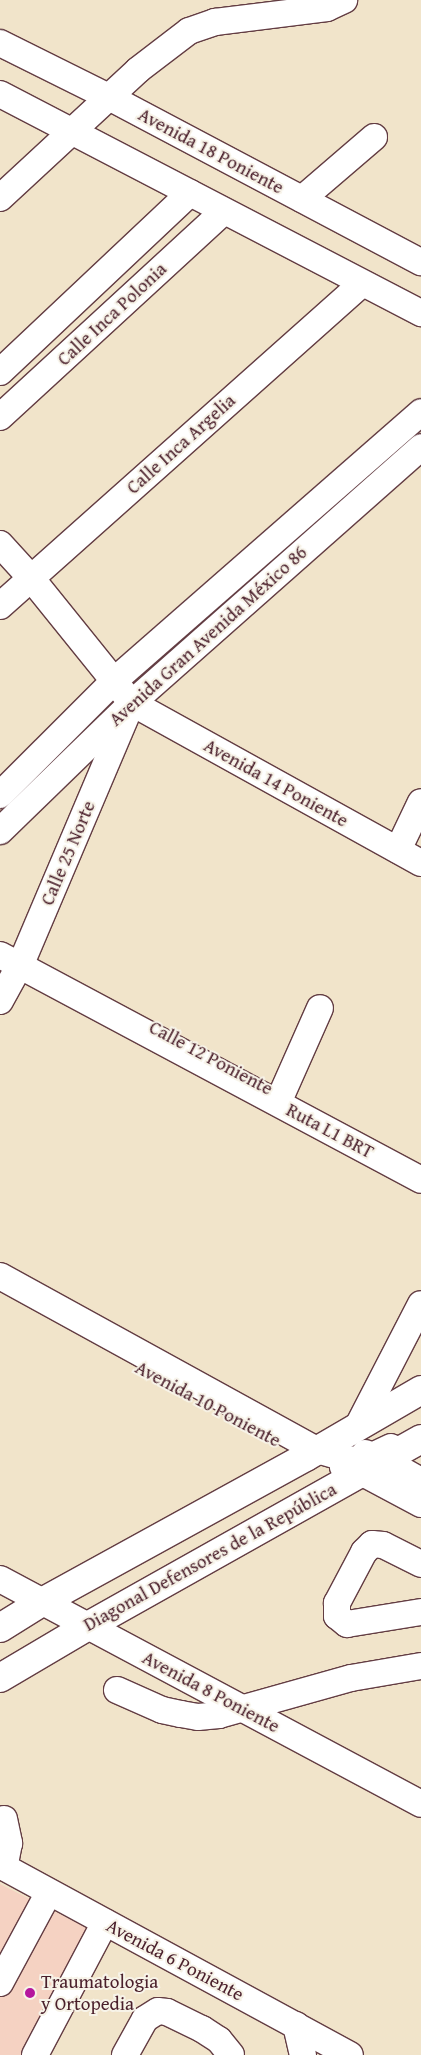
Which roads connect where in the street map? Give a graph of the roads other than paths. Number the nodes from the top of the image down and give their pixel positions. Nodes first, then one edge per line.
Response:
1 (344, 0) edge
2 (0, 43) edge
3 (0, 94) edge
4 (109, 97) junction
5 (73, 131) junction
6 (374, 137) dead end
7 (190, 194) junction
8 (0, 198) edge
9 (302, 199) junction
10 (223, 212) junction
11 (421, 262) edge
12 (362, 283) junction
13 (421, 313) edge
14 (0, 372) edge
15 (421, 412) edge
16 (0, 417) edge
17 (421, 447) edge
18 (0, 544) edge
19 (31, 578) junction
20 (0, 606) edge
21 (114, 681) junction
22 (132, 703) junction
23 (0, 795) edge
24 (421, 802) edge
25 (0, 831) edge
26 (398, 850) junction
27 (421, 863) edge
28 (0, 946) edge
29 (14, 959) edge
30 (0, 1002) edge
31 (320, 1008) dead end
32 (281, 1096) junction
33 (421, 1170) edge
34 (421, 1180) edge
35 (0, 1265) edge
36 (0, 1276) edge
37 (0, 1291) edge
38 (421, 1304) edge
39 (421, 1390) edge
40 (358, 1426) junction
41 (421, 1430) edge
42 (421, 1439) edge
43 (318, 1450) junction
44 (394, 1470) edge
45 (421, 1504) edge
46 (421, 1564) edge
47 (0, 1579) edge
48 (42, 1602) junction
49 (421, 1612) edge
50 (88, 1626) junction
51 (0, 1628) edge
52 (421, 1666) edge
53 (0, 1678) edge
54 (117, 1690) dead end
55 (245, 1710) junction
56 (421, 1804) edge
57 (4, 1819) dead end
58 (2, 1866) edge
59 (49, 1892) junction
60 (105, 1922) junction
61 (0, 1983) edge
62 (296, 2025) junction
63 (35, 2055) edge
64 (125, 2055) edge
65 (231, 2055) edge
66 (302, 2055) edge
67 (350, 2055) edge

1 - 4 street
2 - 4 street, Avenida 18 Poniente
3 - 5 street
4 - 5 street
4 - 9 street, Avenida 18 Poniente
5 - 7 street
5 - 8 street
6 - 9 street
7 - 10 street
7 - 14 street, Calle Inca Polonia
9 - 11 street, Avenida 18 Poniente
10 - 12 street
10 - 16 street, Calle Inca Polonia
12 - 13 street
12 - 19 street, Calle Inca Argelia
15 - 21 street, Avenida Gran Avenida México 86
17 - 22 street, Avenida Gran Avenida México 86
18 - 19 street
19 - 20 street, Calle Inca Argelia
19 - 21 street
21 - 22 street
21 - 23 street, Avenida Gran Avenida México 86
22 - 25 street, Avenida Gran Avenida México 86
22 - 26 street, Avenida 14 Poniente
22 - 29 street, Calle 25 Norte
24 - 26 street
26 - 27 street, Avenida 14 Poniente
28 - 29 street, Calle 12 Poniente
29 - 30 street, Calle 25 Norte
29 - 32 street, Calle 12 Poniente
29 - 34 street, Ruta L1 BRT
31 - 32 street
32 - 33 street, Calle 12 Poniente
35 - 43 street, Avenida 10 Poniente
36 - 43 street
37 - 43 street, Avenida 10 Poniente
38 - 40 street
39 - 40 main road
40 - 43 main road
41 - 44 street
42 - 44 main road, Diagonal Defensores de la República
43 - 44 street, Avenida 10 Poniente
43 - 48 main road
44 - 45 street, Avenida 10 Poniente
44 - 50 main road, Diagonal Defensores de la República
46 - 49 street
47 - 48 street, Avenida 8 Poniente
48 - 50 street, Avenida 8 Poniente
48 - 51 main road
50 - 53 main road, Diagonal Defensores de la República
50 - 55 street, Avenida 8 Poniente
52 - 55 street
54 - 55 street
55 - 56 street, Avenida 8 Poniente
57 - 58 street
58 - 59 street, Avenida 6 Poniente
59 - 60 street, Avenida 6 Poniente
59 - 61 street
60 - 62 street, Avenida 6 Poniente
60 - 63 street
62 - 66 street
62 - 67 street, Avenida 6 Poniente
64 - 65 street

